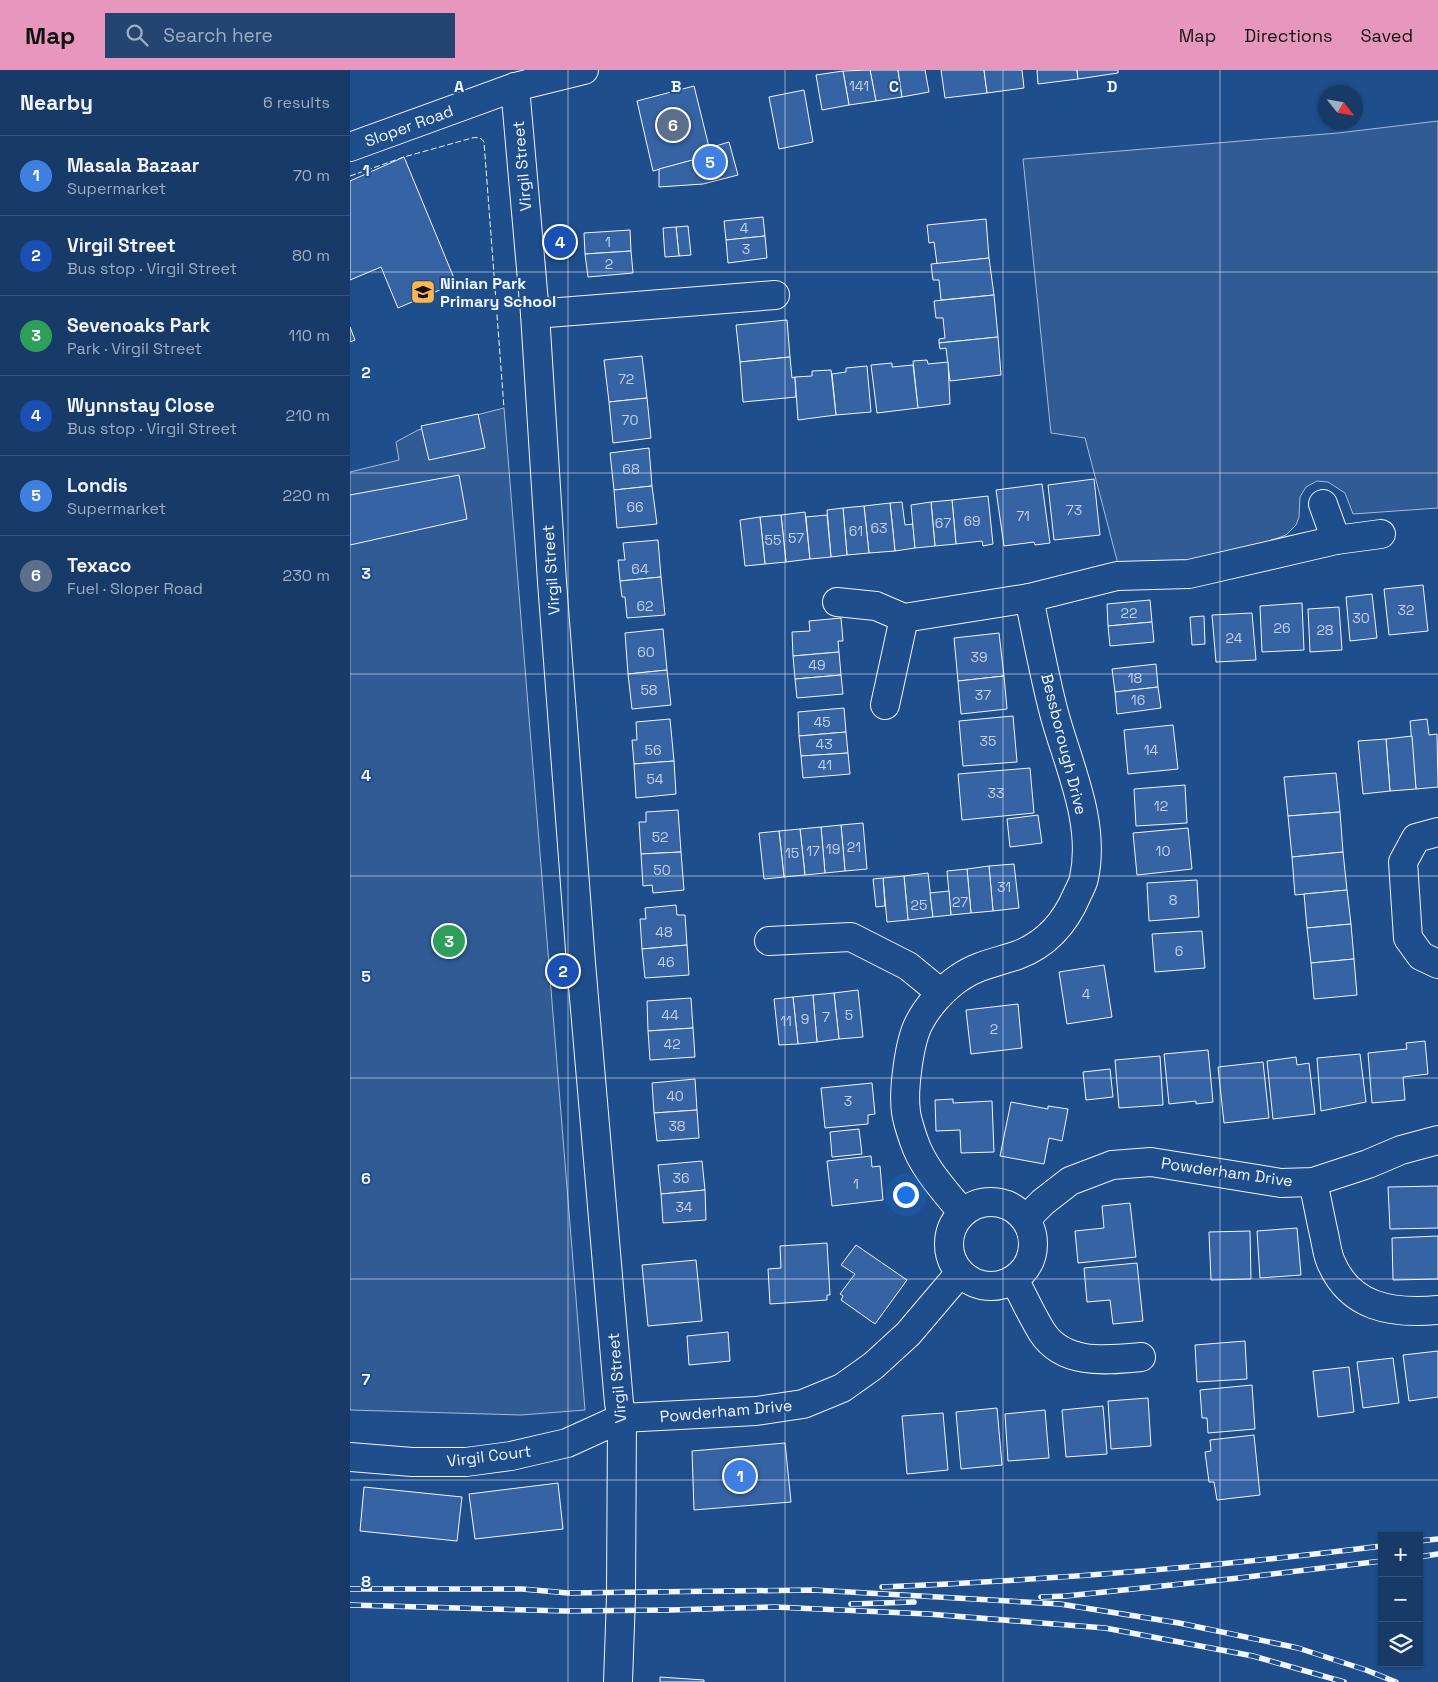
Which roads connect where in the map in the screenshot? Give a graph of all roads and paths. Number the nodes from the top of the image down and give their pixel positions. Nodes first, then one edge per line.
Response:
1 (584, 70) edge
2 (516, 87) junction
3 (350, 147) edge
4 (775, 295) dead end
5 (535, 314) junction
6 (1323, 504) dead end
7 (1381, 534) dead end
8 (1336, 540) junction
9 (1029, 598) junction
10 (837, 602) dead end
11 (904, 618) junction
12 (885, 705) dead end
13 (1438, 832) edge
14 (769, 941) dead end
15 (1438, 964) edge
16 (942, 993) junction
17 (1438, 1140) edge
18 (1313, 1182) junction
19 (962, 1212) junction
20 (1026, 1219) junction
21 (959, 1274) junction
22 (1015, 1281) junction
23 (1438, 1310) edge
24 (1141, 1357) dead end
25 (622, 1418) junction
26 (350, 1457) edge
27 (618, 1682) edge

1 - 2 street, Sloper Road
2 - 3 street, Sloper Road
2 - 5 street, Virgil Street
4 - 5 street
5 - 25 street, Virgil Street
6 - 8 street
7 - 8 street
8 - 9 street
9 - 11 street
9 - 16 street, Bessborough Drive
10 - 11 street
11 - 12 street
13 - 15 street
14 - 16 street
16 - 19 street, Bessborough Drive
17 - 18 street, Powderham Drive
18 - 20 street, Powderham Drive
18 - 23 street
19 - 20 street
19 - 21 street
20 - 22 street
21 - 22 street
21 - 25 street, Powderham Drive
22 - 24 street
25 - 26 street, Virgil Court
25 - 27 street, Virgil Street

